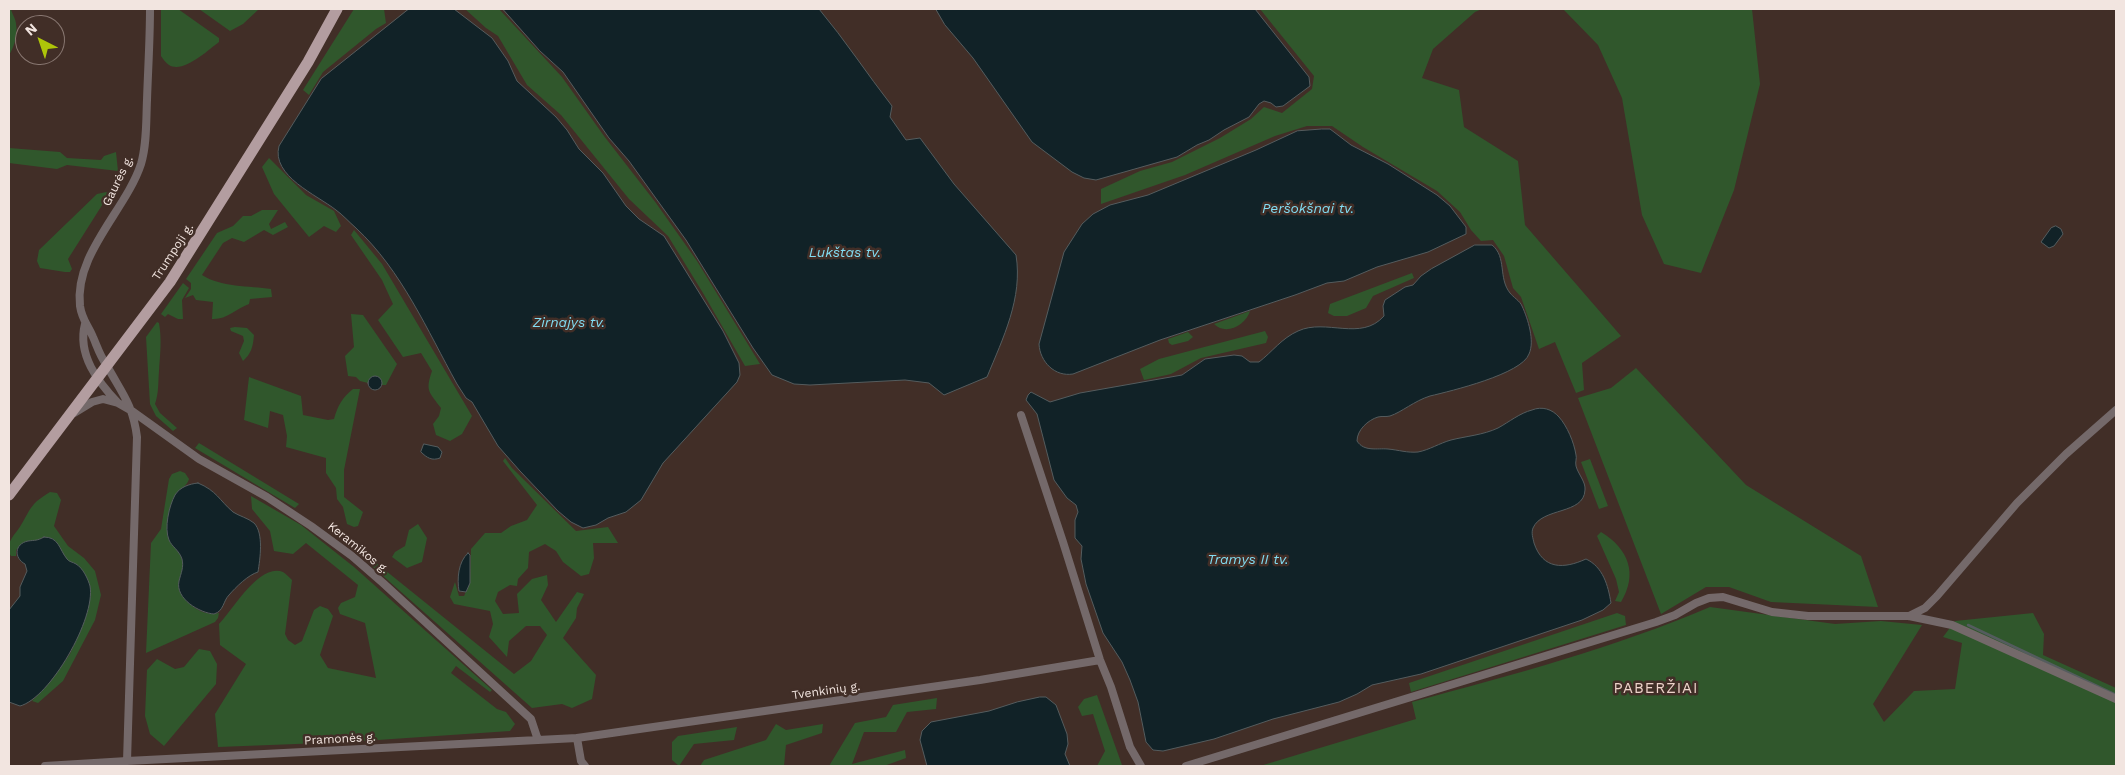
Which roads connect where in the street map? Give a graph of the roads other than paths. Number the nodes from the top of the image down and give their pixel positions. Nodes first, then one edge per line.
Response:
1 (150, 9) edge
2 (337, 9) edge
3 (85, 324) junction
4 (107, 366) junction
5 (97, 378) junction
6 (118, 403) junction
7 (2116, 410) edge
8 (132, 411) junction
9 (1021, 415) dead end
10 (68, 416) junction
11 (9, 495) edge
12 (1908, 616) junction
13 (1100, 660) junction
14 (2116, 698) edge
15 (577, 738) junction
16 (555, 739) joint
17 (538, 740) junction
18 (127, 761) junction
19 (45, 766) edge
20 (585, 766) edge
21 (1141, 766) edge
22 (1186, 766) edge

1 - 3 street, Gaurės g.
2 - 4 main road, Trumpoji g.
3 - 4 street, Gaurės g.
3 - 5 street, Gaurės g.
4 - 5 main road, Trumpoji g.
4 - 8 street
5 - 6 street
5 - 10 main road, Trumpoji g.
6 - 8 street
6 - 10 street
7 - 12 street
8 - 17 street, Keramikos g.
8 - 18 street
9 - 13 street
10 - 11 main road, Trumpoji g.
12 - 14 street
12 - 22 street
13 - 15 street, Tvenkinių g.
13 - 21 street
15 - 16 street, Tvenkinių g.
15 - 20 street
16 - 17 street, Pramonės g.
17 - 18 street, Pramonės g.
18 - 19 street, Pramonės g.

